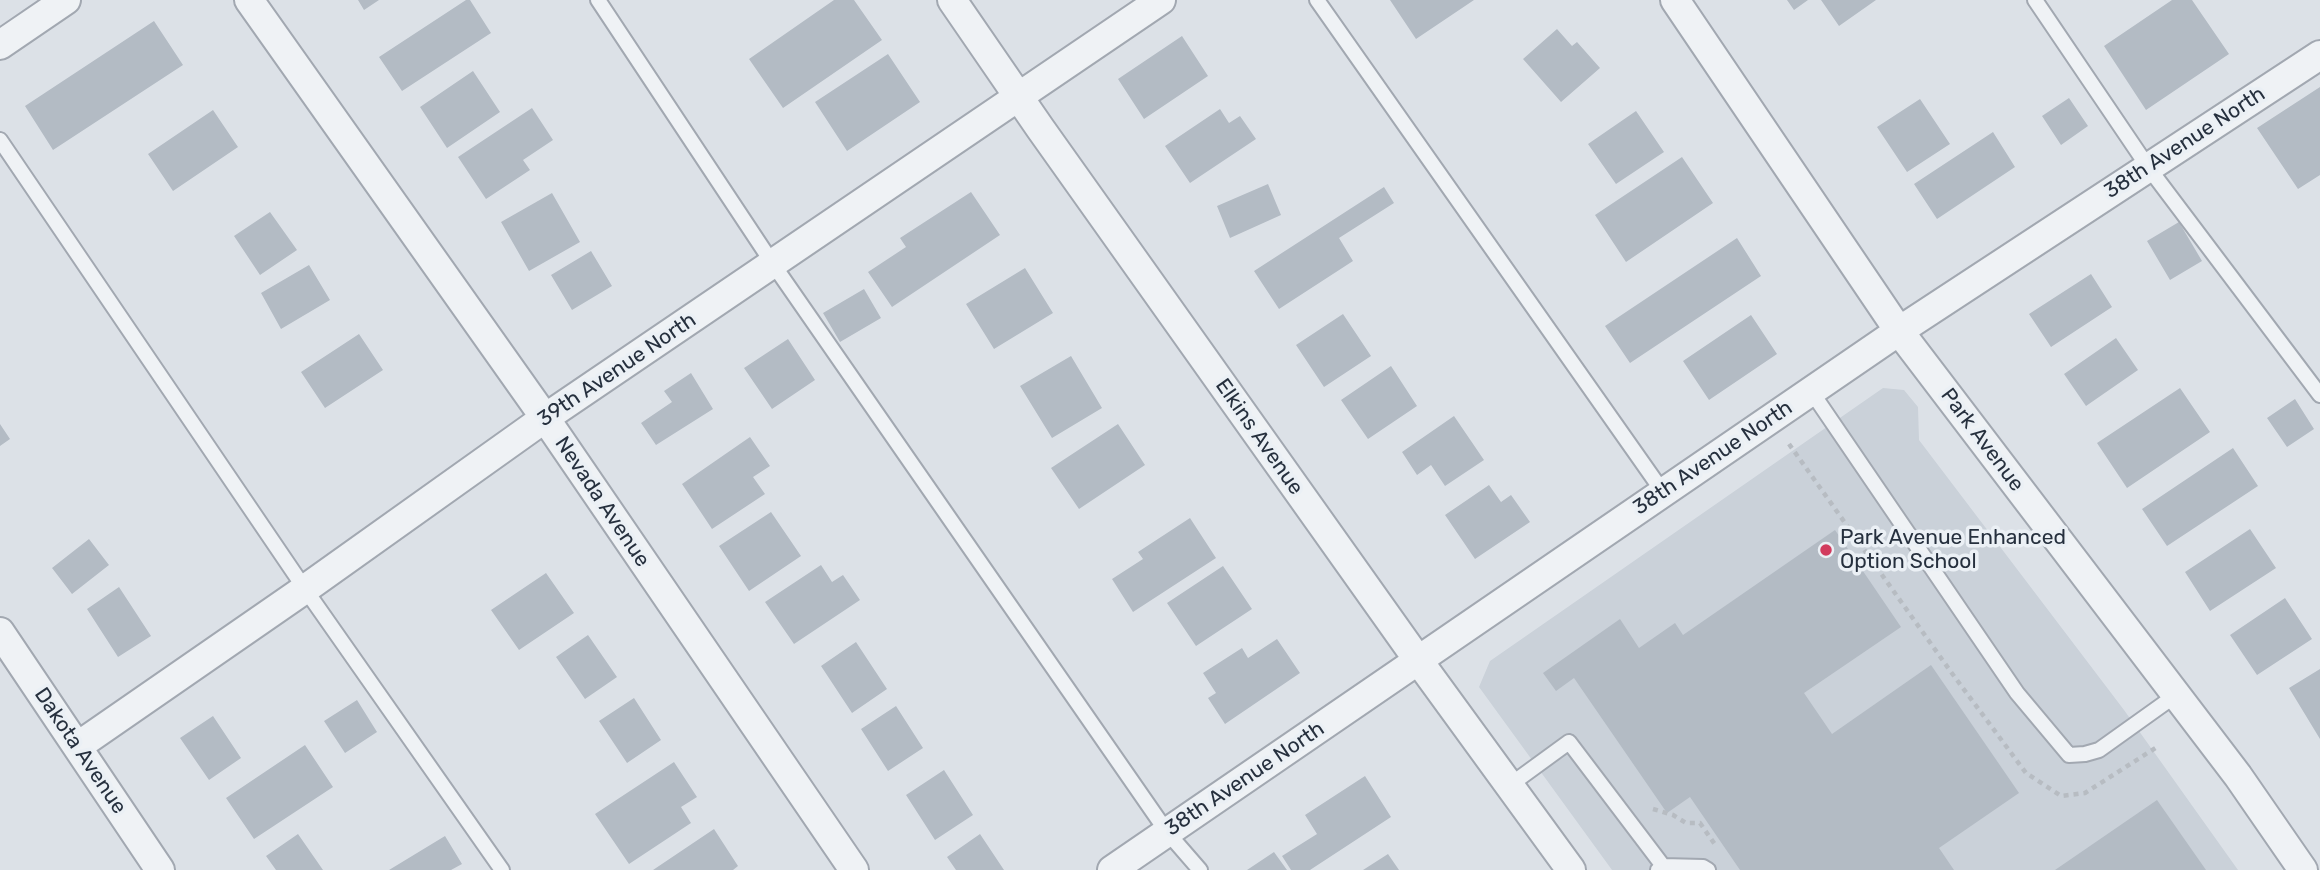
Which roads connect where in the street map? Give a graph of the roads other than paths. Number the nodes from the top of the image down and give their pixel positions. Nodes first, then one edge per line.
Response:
1 (66, 0) edge
2 (249, 0) edge
3 (598, 0) edge
4 (952, 0) edge
5 (1161, 0) edge
6 (1317, 0) edge
7 (1675, 0) edge
8 (2035, 0) edge
9 (0, 45) edge
10 (2320, 55) edge
11 (1019, 98) junction
12 (0, 141) edge
13 (2148, 167) junction
14 (773, 264) junction
15 (1899, 331) junction
16 (1811, 391) junction
17 (2320, 395) edge
18 (545, 418) junction
19 (1663, 492) junction
20 (305, 589) junction
21 (0, 632) edge
22 (1418, 660) junction
23 (2176, 695) junction
24 (78, 746) junction
25 (1510, 785) junction
26 (1167, 832) junction
27 (1661, 868) edge
28 (160, 870) edge
29 (502, 870) edge
30 (854, 870) edge
31 (1112, 870) edge
32 (1200, 870) edge
33 (1571, 870) edge
34 (1707, 870) edge
35 (2303, 870) edge

1 - 9 street
2 - 18 street, Nevada Avenue
3 - 14 lane
4 - 11 street, Elkins Avenue
5 - 11 street, 39th Avenue North
6 - 19 lane
7 - 15 street, Park Avenue
8 - 13 lane
10 - 13 street, 38th Avenue North
11 - 14 street, 39th Avenue North
11 - 22 street, Elkins Avenue
12 - 20 lane
13 - 15 street, 38th Avenue North
13 - 17 lane
14 - 18 street, 39th Avenue North
14 - 26 lane
15 - 16 street, 38th Avenue North
15 - 23 street, Park Avenue
16 - 19 street, 38th Avenue North
16 - 23 lane
18 - 20 street, 39th Avenue North
18 - 30 street, Nevada Avenue
19 - 22 street, 38th Avenue North
20 - 24 street, 39th Avenue North
20 - 29 lane
21 - 24 street, Dakota Avenue
22 - 25 street, Elkins Avenue
22 - 26 street, 38th Avenue North
23 - 35 street, Park Avenue
24 - 28 street, Dakota Avenue
25 - 27 lane
25 - 33 street, Elkins Avenue
26 - 31 street, 38th Avenue North
26 - 32 lane
27 - 34 lane

